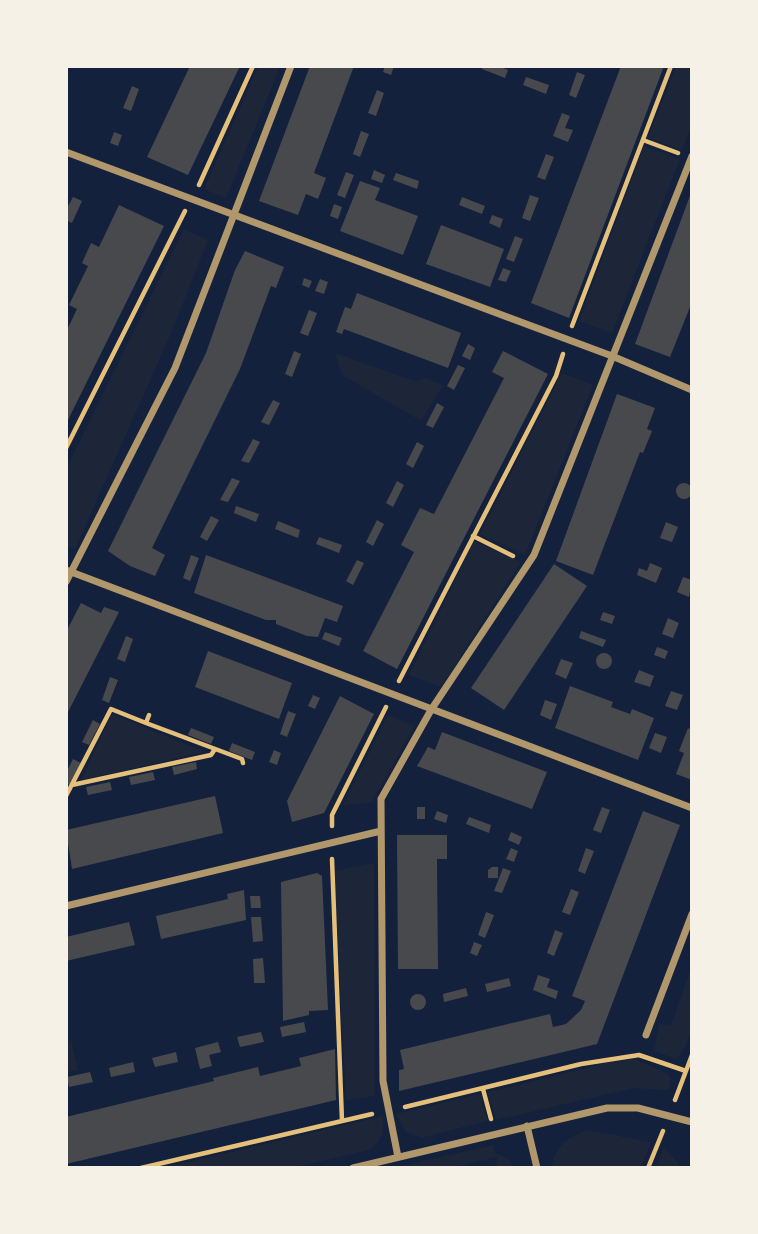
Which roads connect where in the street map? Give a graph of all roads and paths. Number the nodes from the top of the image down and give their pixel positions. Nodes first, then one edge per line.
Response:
1 (253, 66) edge
2 (291, 66) edge
3 (671, 66) edge
4 (643, 140) junction
5 (66, 152) edge
6 (691, 157) edge
7 (192, 200) junction
8 (233, 216) junction
9 (567, 340) junction
10 (612, 356) junction
11 (691, 390) edge
12 (66, 448) edge
13 (473, 536) junction
14 (529, 564) junction
15 (69, 571) edge
16 (66, 582) edge
17 (392, 695) junction
18 (431, 710) junction
19 (149, 715) dead end
20 (146, 723) junction
21 (215, 749) junction
22 (243, 763) dead end
23 (72, 785) junction
24 (66, 796) edge
25 (691, 808) edge
26 (381, 831) junction
27 (332, 842) junction
28 (66, 906) edge
29 (691, 914) edge
30 (646, 1035) dead end
31 (686, 1070) dead end
32 (483, 1089) junction
33 (388, 1111) junction
34 (342, 1121) junction
35 (691, 1122) edge
36 (527, 1126) junction
37 (495, 1133) junction
38 (398, 1157) junction
39 (141, 1167) edge
40 (353, 1167) edge
41 (537, 1167) edge

1 - 7 path
2 - 8 street
3 - 4 path
4 - 6 path
4 - 9 path
5 - 7 street
6 - 10 street
7 - 8 street
7 - 12 path
8 - 9 street
8 - 15 street
9 - 10 street
9 - 13 path
10 - 11 street
10 - 14 street
13 - 14 path
13 - 17 path
14 - 18 street
15 - 16 street
15 - 17 street
17 - 18 street
17 - 27 path
18 - 25 street
18 - 26 street
19 - 20 path
20 - 21 path
20 - 23 path
21 - 22 path
21 - 23 path
23 - 24 path
26 - 27 street
26 - 33 street
27 - 28 street
27 - 34 path
29 - 30 street
31 - 32 path
32 - 33 path
32 - 37 path
33 - 34 path
33 - 38 street
34 - 39 path
35 - 36 street
36 - 37 street
36 - 41 street
37 - 38 street
38 - 40 street

